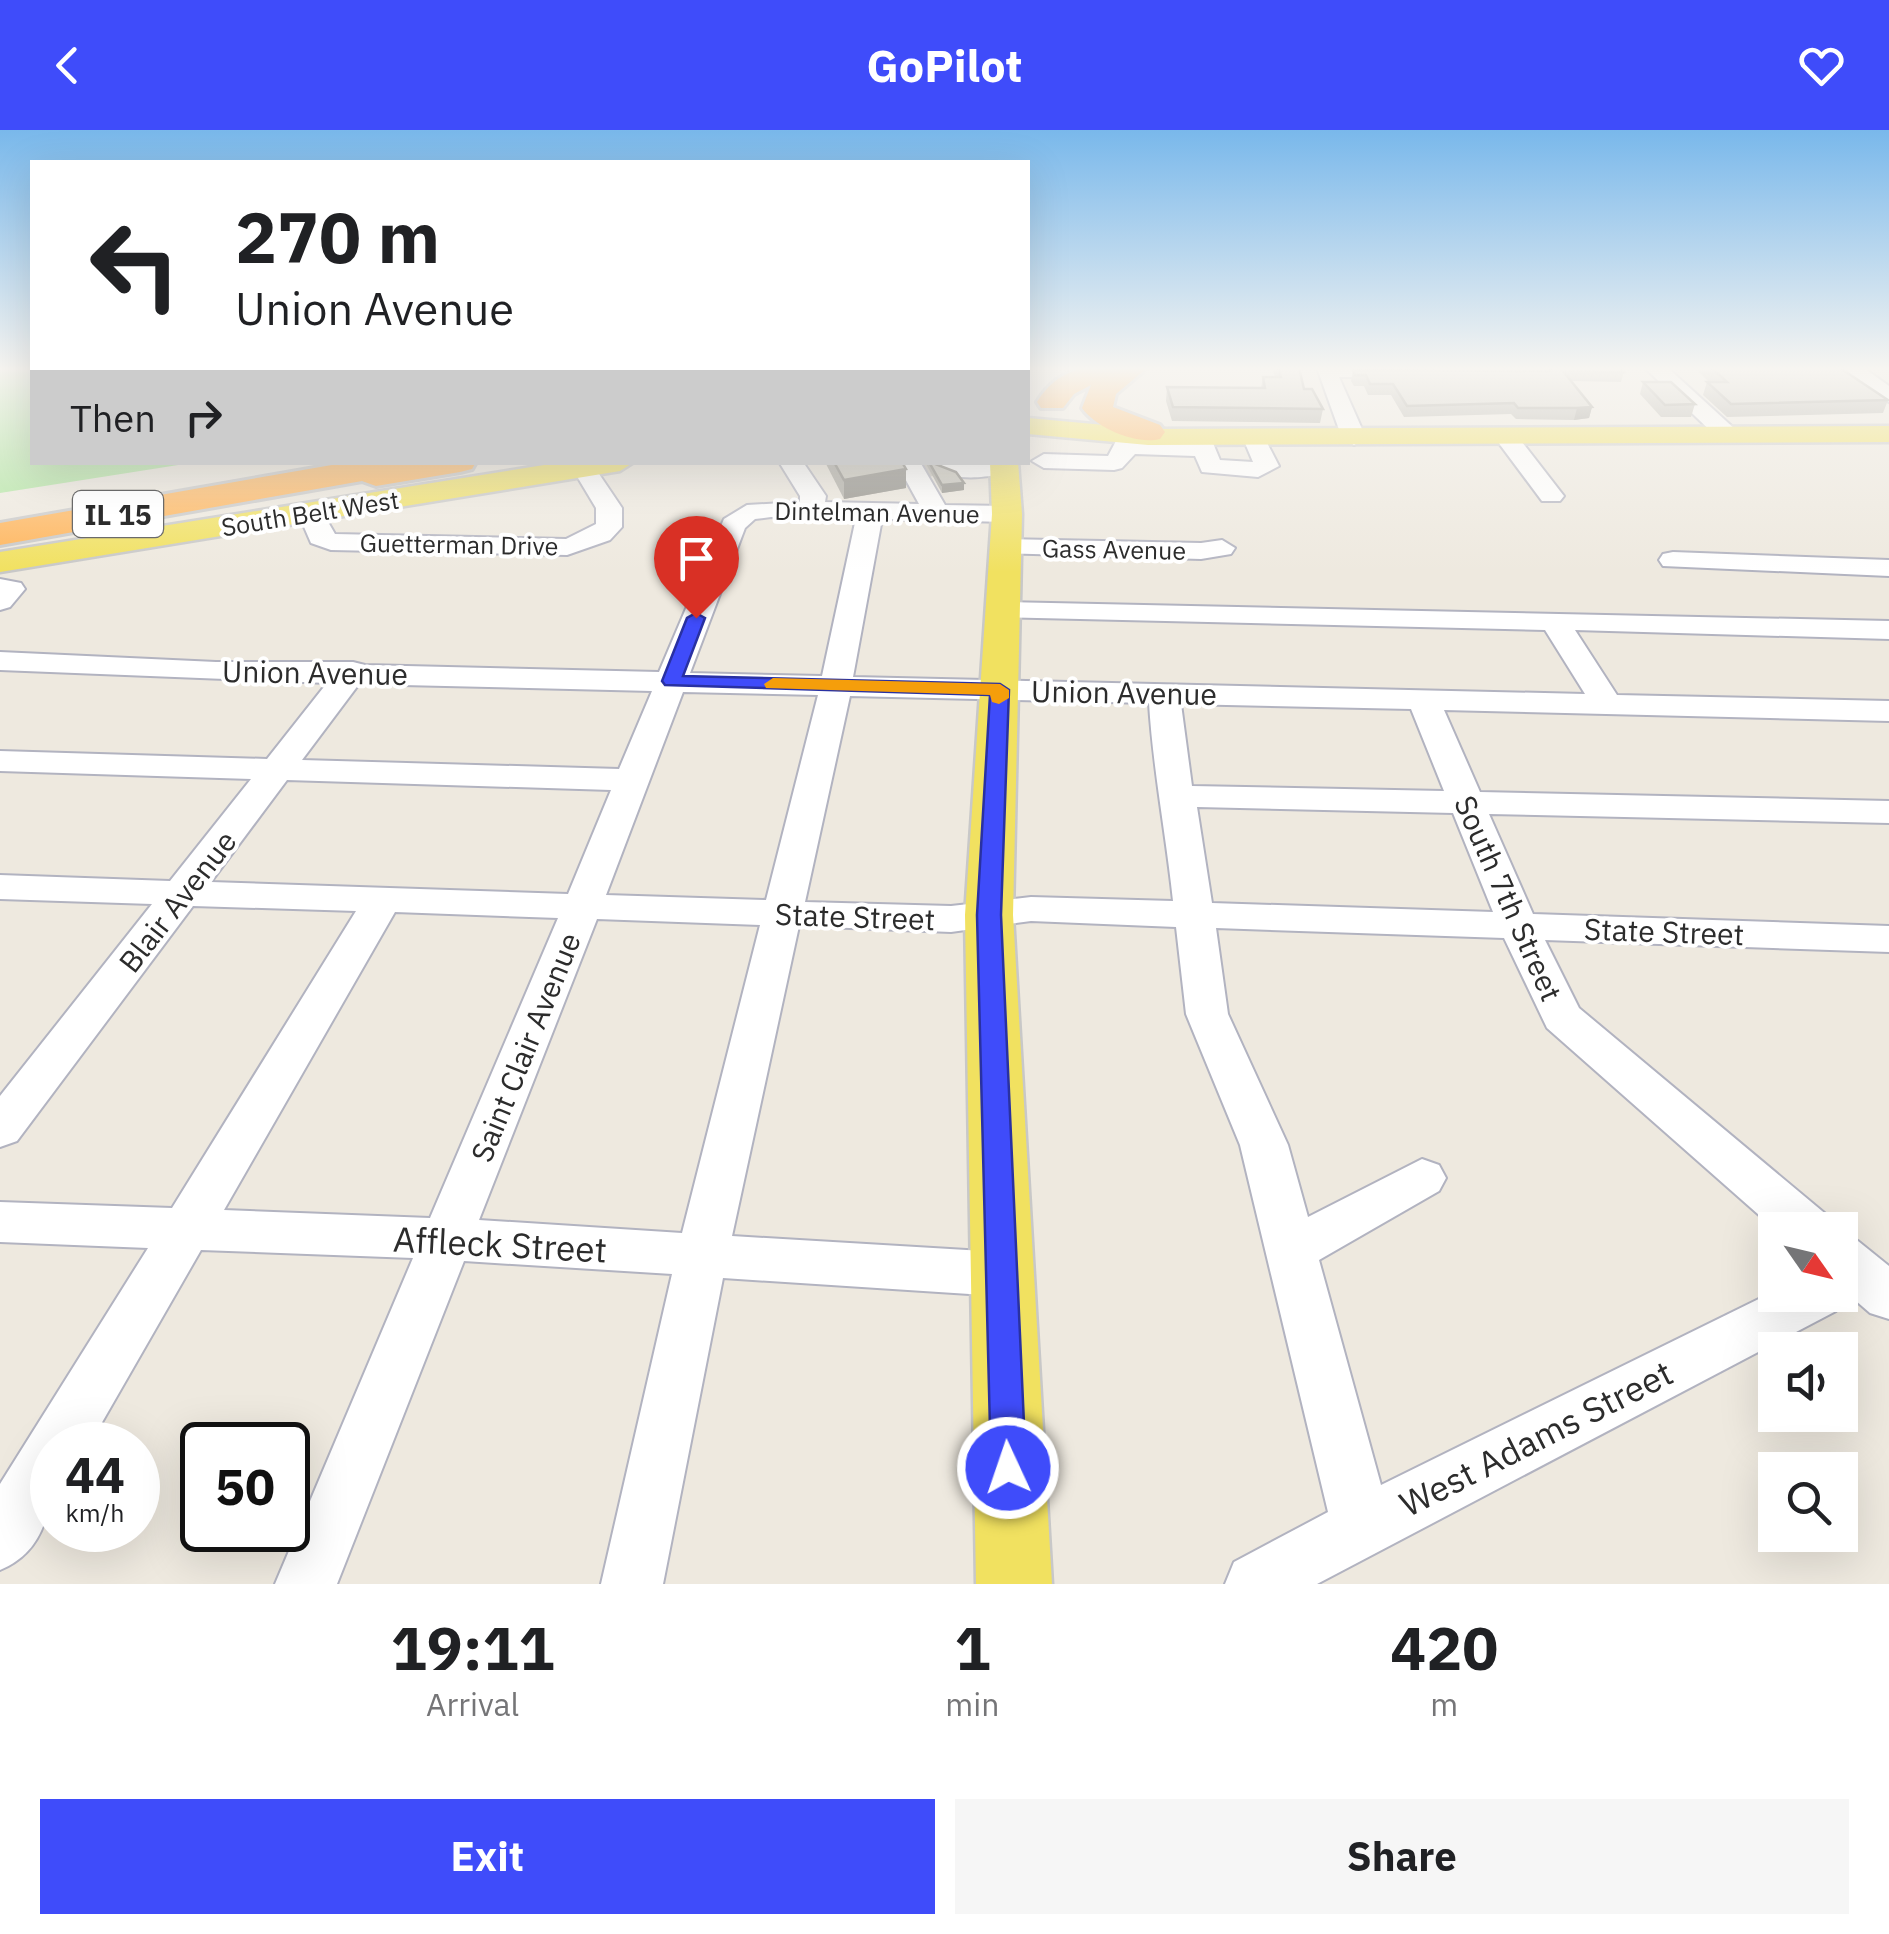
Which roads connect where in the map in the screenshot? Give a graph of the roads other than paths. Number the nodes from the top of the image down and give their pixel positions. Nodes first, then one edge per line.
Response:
1 (1136, 436) junction
2 (1729, 436) joint
3 (1741, 436) edge
4 (1354, 438) joint
5 (1508, 438) junction
6 (1202, 442) junction
7 (1030, 447) edge
8 (300, 465) edge
9 (378, 465) edge
10 (441, 465) edge
11 (602, 465) edge
12 (794, 465) edge
13 (972, 465) edge
14 (978, 465) edge
15 (986, 465) edge
16 (584, 468) junction
17 (262, 476) edge
18 (1551, 496) dead end
19 (812, 510) junction
20 (310, 512) junction
21 (870, 512) junction
22 (747, 513) joint
23 (0, 516) edge
24 (0, 534) edge
25 (1222, 548) dead end
26 (1673, 560) dead end
27 (0, 562) edge
28 (1889, 568) edge
29 (0, 587) edge
30 (0, 601) edge
31 (1002, 611) junction
32 (1554, 622) junction
33 (1889, 630) edge
34 (0, 662) edge
35 (353, 672) junction
36 (672, 681) junction
37 (836, 686) junction
38 (1000, 690) junction
39 (1164, 694) junction
40 (1424, 699) junction
41 (1607, 704) junction
42 (1889, 712) edge
43 (0, 761) edge
44 (279, 770) junction
45 (632, 780) junction
46 (1176, 796) junction
47 (1466, 800) junction
48 (1889, 812) edge
49 (0, 888) edge
50 (183, 894) junction
51 (383, 900) junction
52 (583, 905) junction
53 (784, 913) junction
54 (1191, 914) junction
55 (989, 915) junction
56 (1518, 925) junction
57 (1889, 939) edge
58 (0, 1130) edge
59 (1422, 1178) dead end
60 (1789, 1212) edge
61 (0, 1222) edge
62 (188, 1231) junction
63 (447, 1239) junction
64 (1291, 1250) junction
65 (702, 1255) junction
66 (1000, 1274) junction
67 (1787, 1312) edge
68 (72, 1422) edge
69 (30, 1490) edge
70 (1362, 1526) junction
71 (0, 1540) edge
72 (306, 1584) edge
73 (632, 1584) edge
74 (1014, 1584) edge
75 (1256, 1584) edge

1 - 6 main road
1 - 6 street
1 - 7 main road
2 - 3 main road
2 - 5 main road
4 - 5 main road
4 - 6 main road
5 - 18 street
8 - 17 highway, IL 15
9 - 17 highway, IL 15
10 - 17 highway
11 - 16 main road, South Belt West
12 - 19 street
13 - 21 street, Dintelman Avenue
14 - 31 main road
15 - 25 street, Gass Avenue
16 - 20 main road, South Belt West
16 - 20 street, Guetterman Drive
17 - 23 highway, IL 15
17 - 24 highway, IL 15
19 - 21 street, Dintelman Avenue
19 - 22 street, Dintelman Avenue
20 - 27 main road, South Belt West
21 - 37 street
22 - 36 street, Saint Clair Avenue
26 - 28 street
29 - 30 street
31 - 32 street
31 - 38 main road
32 - 33 street
32 - 41 street
34 - 35 street, Union Avenue
35 - 36 street, Union Avenue
35 - 44 street, Blair Avenue
36 - 37 street, Union Avenue
36 - 45 street, Saint Clair Avenue
37 - 38 street, Union Avenue
37 - 53 street
38 - 39 street, Union Avenue
38 - 55 main road
39 - 40 street, Union Avenue
39 - 46 street
40 - 41 street, Union Avenue
40 - 47 street, South 7th Street
41 - 42 street, Union Avenue
43 - 44 street
44 - 45 street
44 - 50 street, Blair Avenue
45 - 52 street, Saint Clair Avenue
46 - 47 street
46 - 54 street
47 - 48 street
47 - 56 street, South 7th Street
49 - 50 street, State Street
50 - 51 street, State Street
50 - 58 street, Blair Avenue
51 - 52 street, State Street
51 - 62 street
52 - 53 street, State Street
52 - 63 street, Saint Clair Avenue
53 - 55 street, State Street
53 - 65 street
54 - 55 street, State Street
54 - 56 street, State Street
54 - 64 street
55 - 66 main road
56 - 57 street, State Street
56 - 60 street, South 7th Street
59 - 64 street
61 - 62 street, Affleck Street
62 - 63 street, Affleck Street
62 - 68 street
63 - 65 street, Affleck Street
63 - 72 street, Saint Clair Avenue
64 - 70 street
65 - 66 street, Affleck Street
65 - 73 street
66 - 74 main road
67 - 70 street, West Adams Street
69 - 71 street
70 - 75 street, West Adams Street

